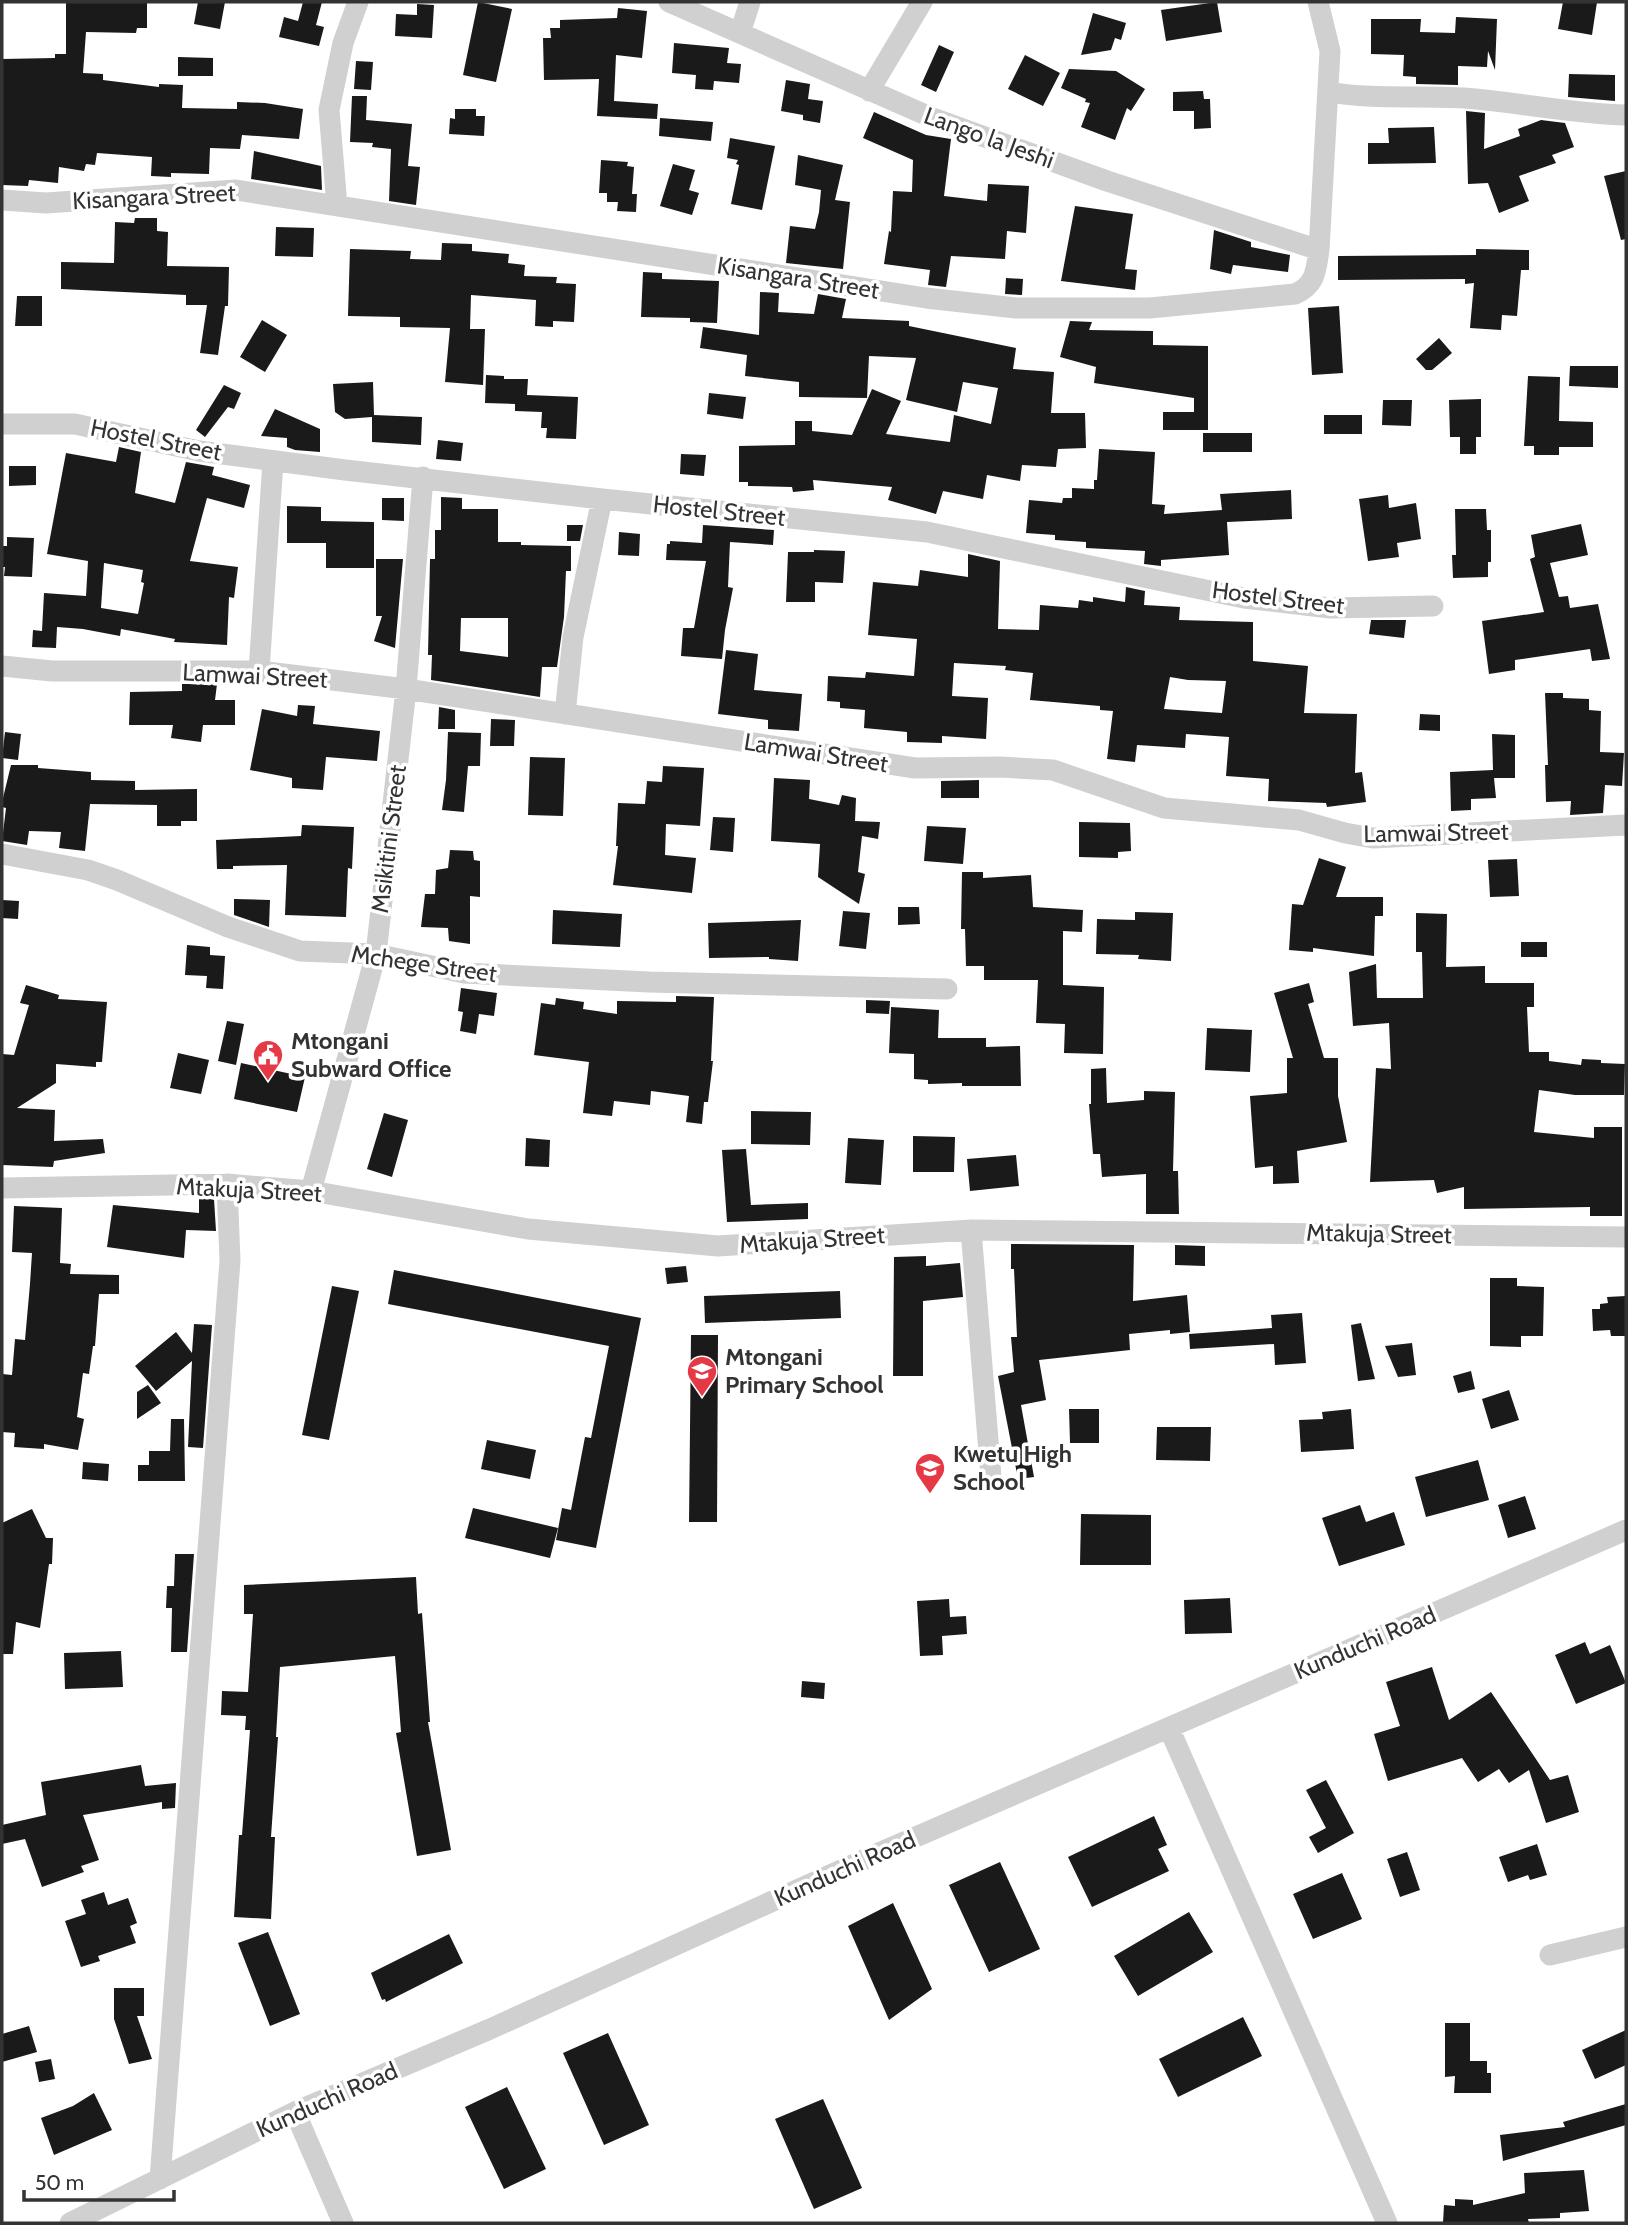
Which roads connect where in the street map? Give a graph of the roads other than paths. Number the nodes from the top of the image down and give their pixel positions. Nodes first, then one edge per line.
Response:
1 (358, 2) edge
2 (669, 2) edge
3 (750, 2) edge
4 (922, 2) edge
5 (1318, 2) edge
6 (740, 33) junction
7 (869, 91) junction
8 (1329, 92) junction
9 (1626, 115) edge
10 (2, 200) edge
11 (337, 206) junction
12 (1319, 250) junction
13 (2, 424) edge
14 (273, 461) junction
15 (423, 477) junction
16 (601, 499) junction
17 (1433, 606) dead end
18 (2, 666) edge
19 (258, 671) junction
20 (406, 689) junction
21 (565, 714) junction
22 (1626, 825) edge
23 (2, 854) edge
24 (376, 954) junction
25 (947, 989) dead end
26 (227, 1184) junction
27 (2, 1188) edge
28 (311, 1191) junction
29 (971, 1230) junction
30 (1626, 1237) edge
31 (991, 1477) dead end
32 (1626, 1530) edge
33 (1169, 1728) junction
34 (1626, 1937) edge
35 (1550, 1955) dead end
36 (295, 2112) junction
37 (160, 2179) junction
38 (70, 2223) edge
39 (343, 2223) edge
40 (1387, 2223) edge

1 - 11 street
2 - 6 street, Lango la Jeshi
3 - 6 street
4 - 7 street
5 - 8 street, Kisangara Street
6 - 7 street, Lango la Jeshi
7 - 12 street, Lango la Jeshi
8 - 9 street
8 - 12 street, Kisangara Street
10 - 11 street, Kisangara Street
11 - 12 street, Kisangara Street
13 - 14 street, Hostel Street
14 - 15 street, Hostel Street
14 - 19 street
15 - 16 street, Hostel Street
15 - 20 street, Msikitini Street
16 - 17 street, Hostel Street
16 - 21 street
18 - 19 street, Lamwai Street
19 - 20 street, Lamwai Street
20 - 21 street, Lamwai Street
20 - 24 street, Msikitini Street
21 - 22 street, Lamwai Street
23 - 24 street, Mchege Street
24 - 25 street, Mchege Street
24 - 28 street, Msikitini Street
26 - 27 street, Mtakuja Street
26 - 28 street, Mtakuja Street
26 - 37 street
28 - 29 street, Mtakuja Street
29 - 30 street, Mtakuja Street
29 - 31 street
32 - 33 street, Kunduchi Road
33 - 36 street, Kunduchi Road
33 - 40 street
34 - 35 street
36 - 37 street, Kunduchi Road
36 - 39 street
37 - 38 street, Kunduchi Road

